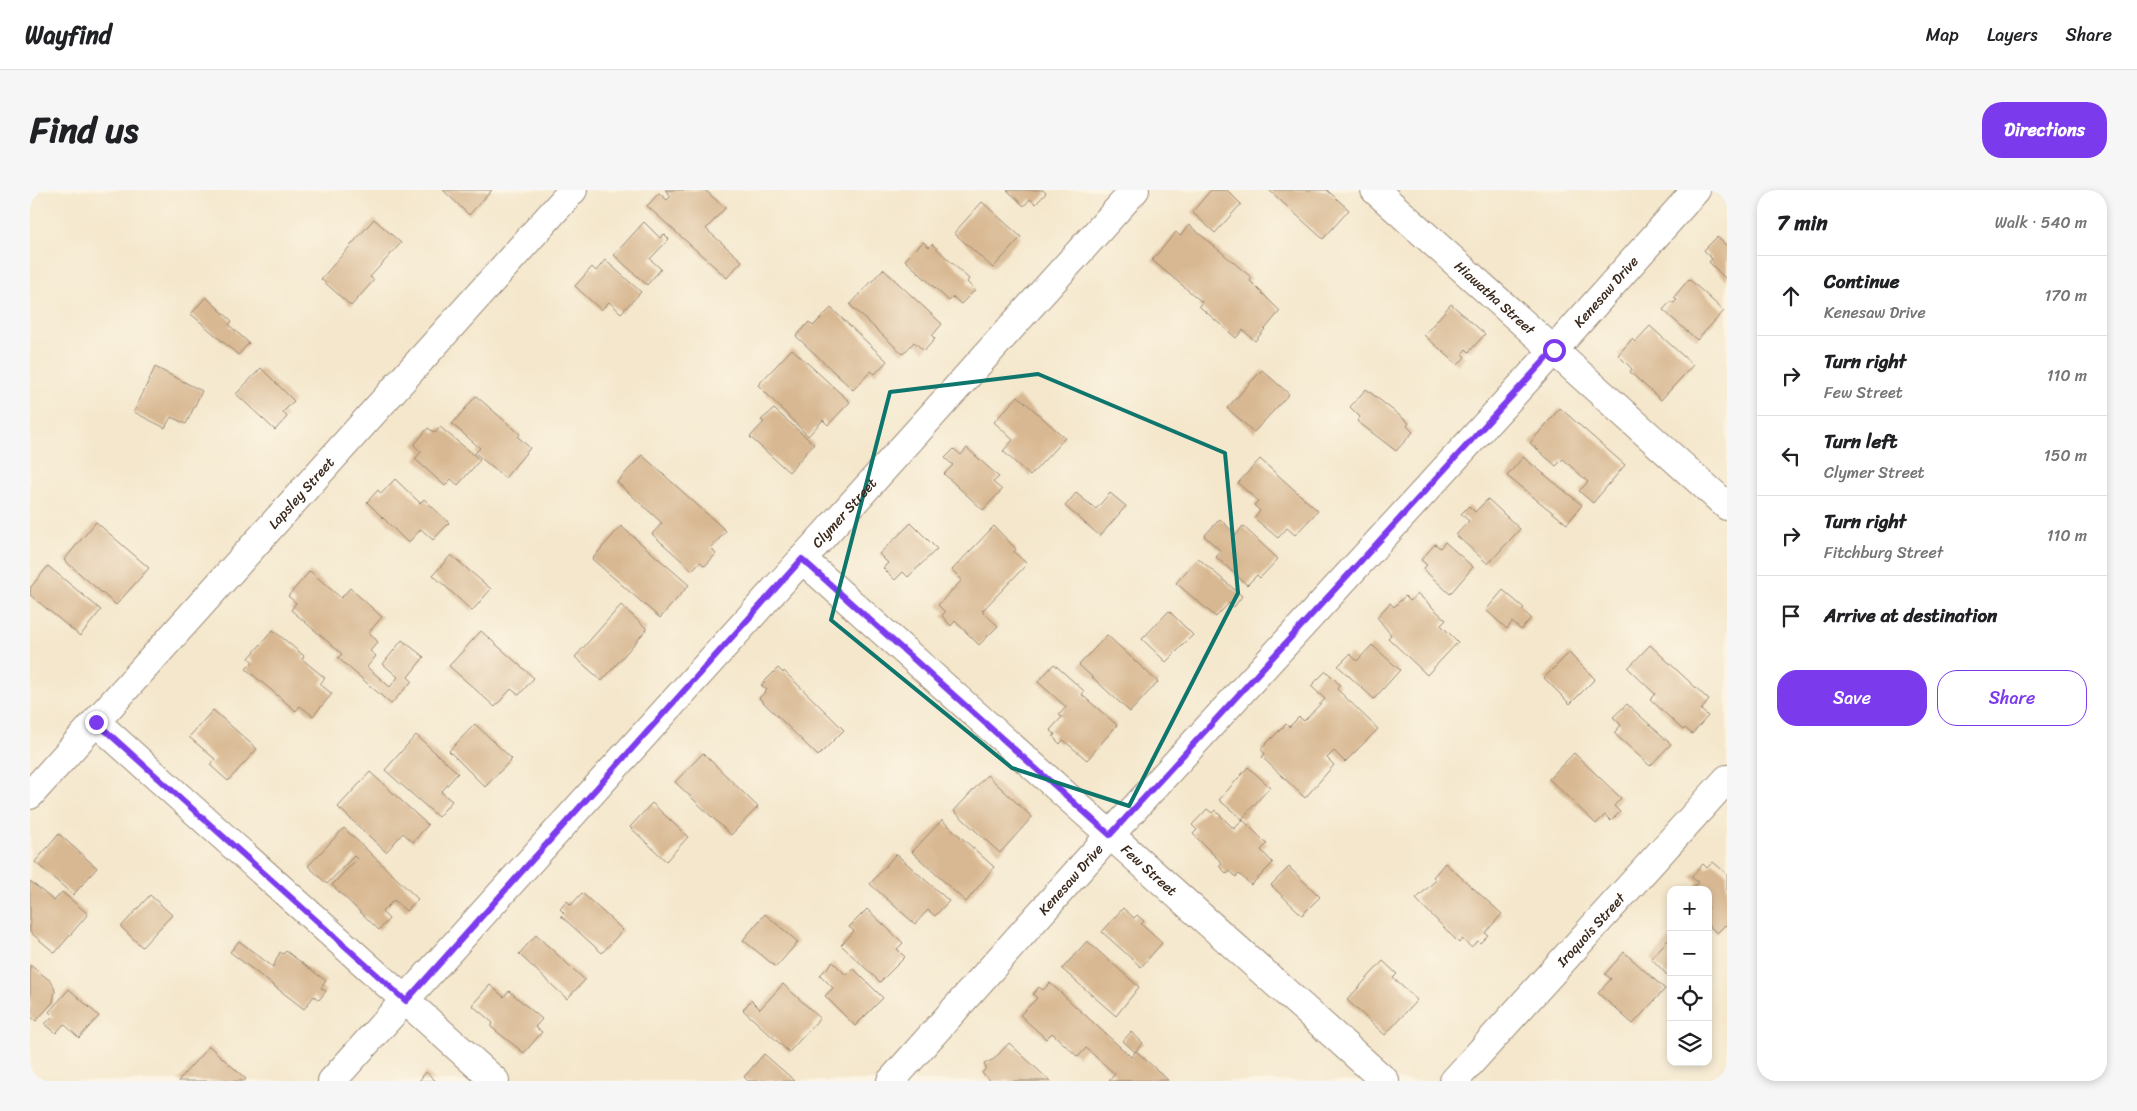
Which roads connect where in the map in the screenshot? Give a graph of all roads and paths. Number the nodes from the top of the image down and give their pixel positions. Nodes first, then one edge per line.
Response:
1 (573, 190) edge
2 (1135, 190) edge
3 (1375, 190) edge
4 (1696, 190) edge
5 (1554, 350) junction
6 (1727, 506) edge
7 (802, 559) junction
8 (96, 722) junction
9 (1727, 779) edge
10 (30, 795) edge
11 (1110, 835) junction
12 (406, 1001) junction
13 (332, 1081) edge
14 (495, 1081) edge
15 (891, 1081) edge
16 (1385, 1081) edge
17 (1454, 1081) edge

1 - 8 street, Lapsley Street
2 - 7 street, Clymer Street
3 - 5 street, Hiawatha Street
4 - 5 street, Kenesaw Drive
5 - 6 street, Hiawatha Street
5 - 11 street, Kenesaw Drive
7 - 11 street, Few Street
7 - 12 street, Clymer Street
8 - 10 street, Lapsley Street
8 - 12 street
9 - 17 street, Iroquois Street
11 - 15 street, Kenesaw Drive
11 - 16 street, Few Street
12 - 13 street, Clymer Street
12 - 14 street

